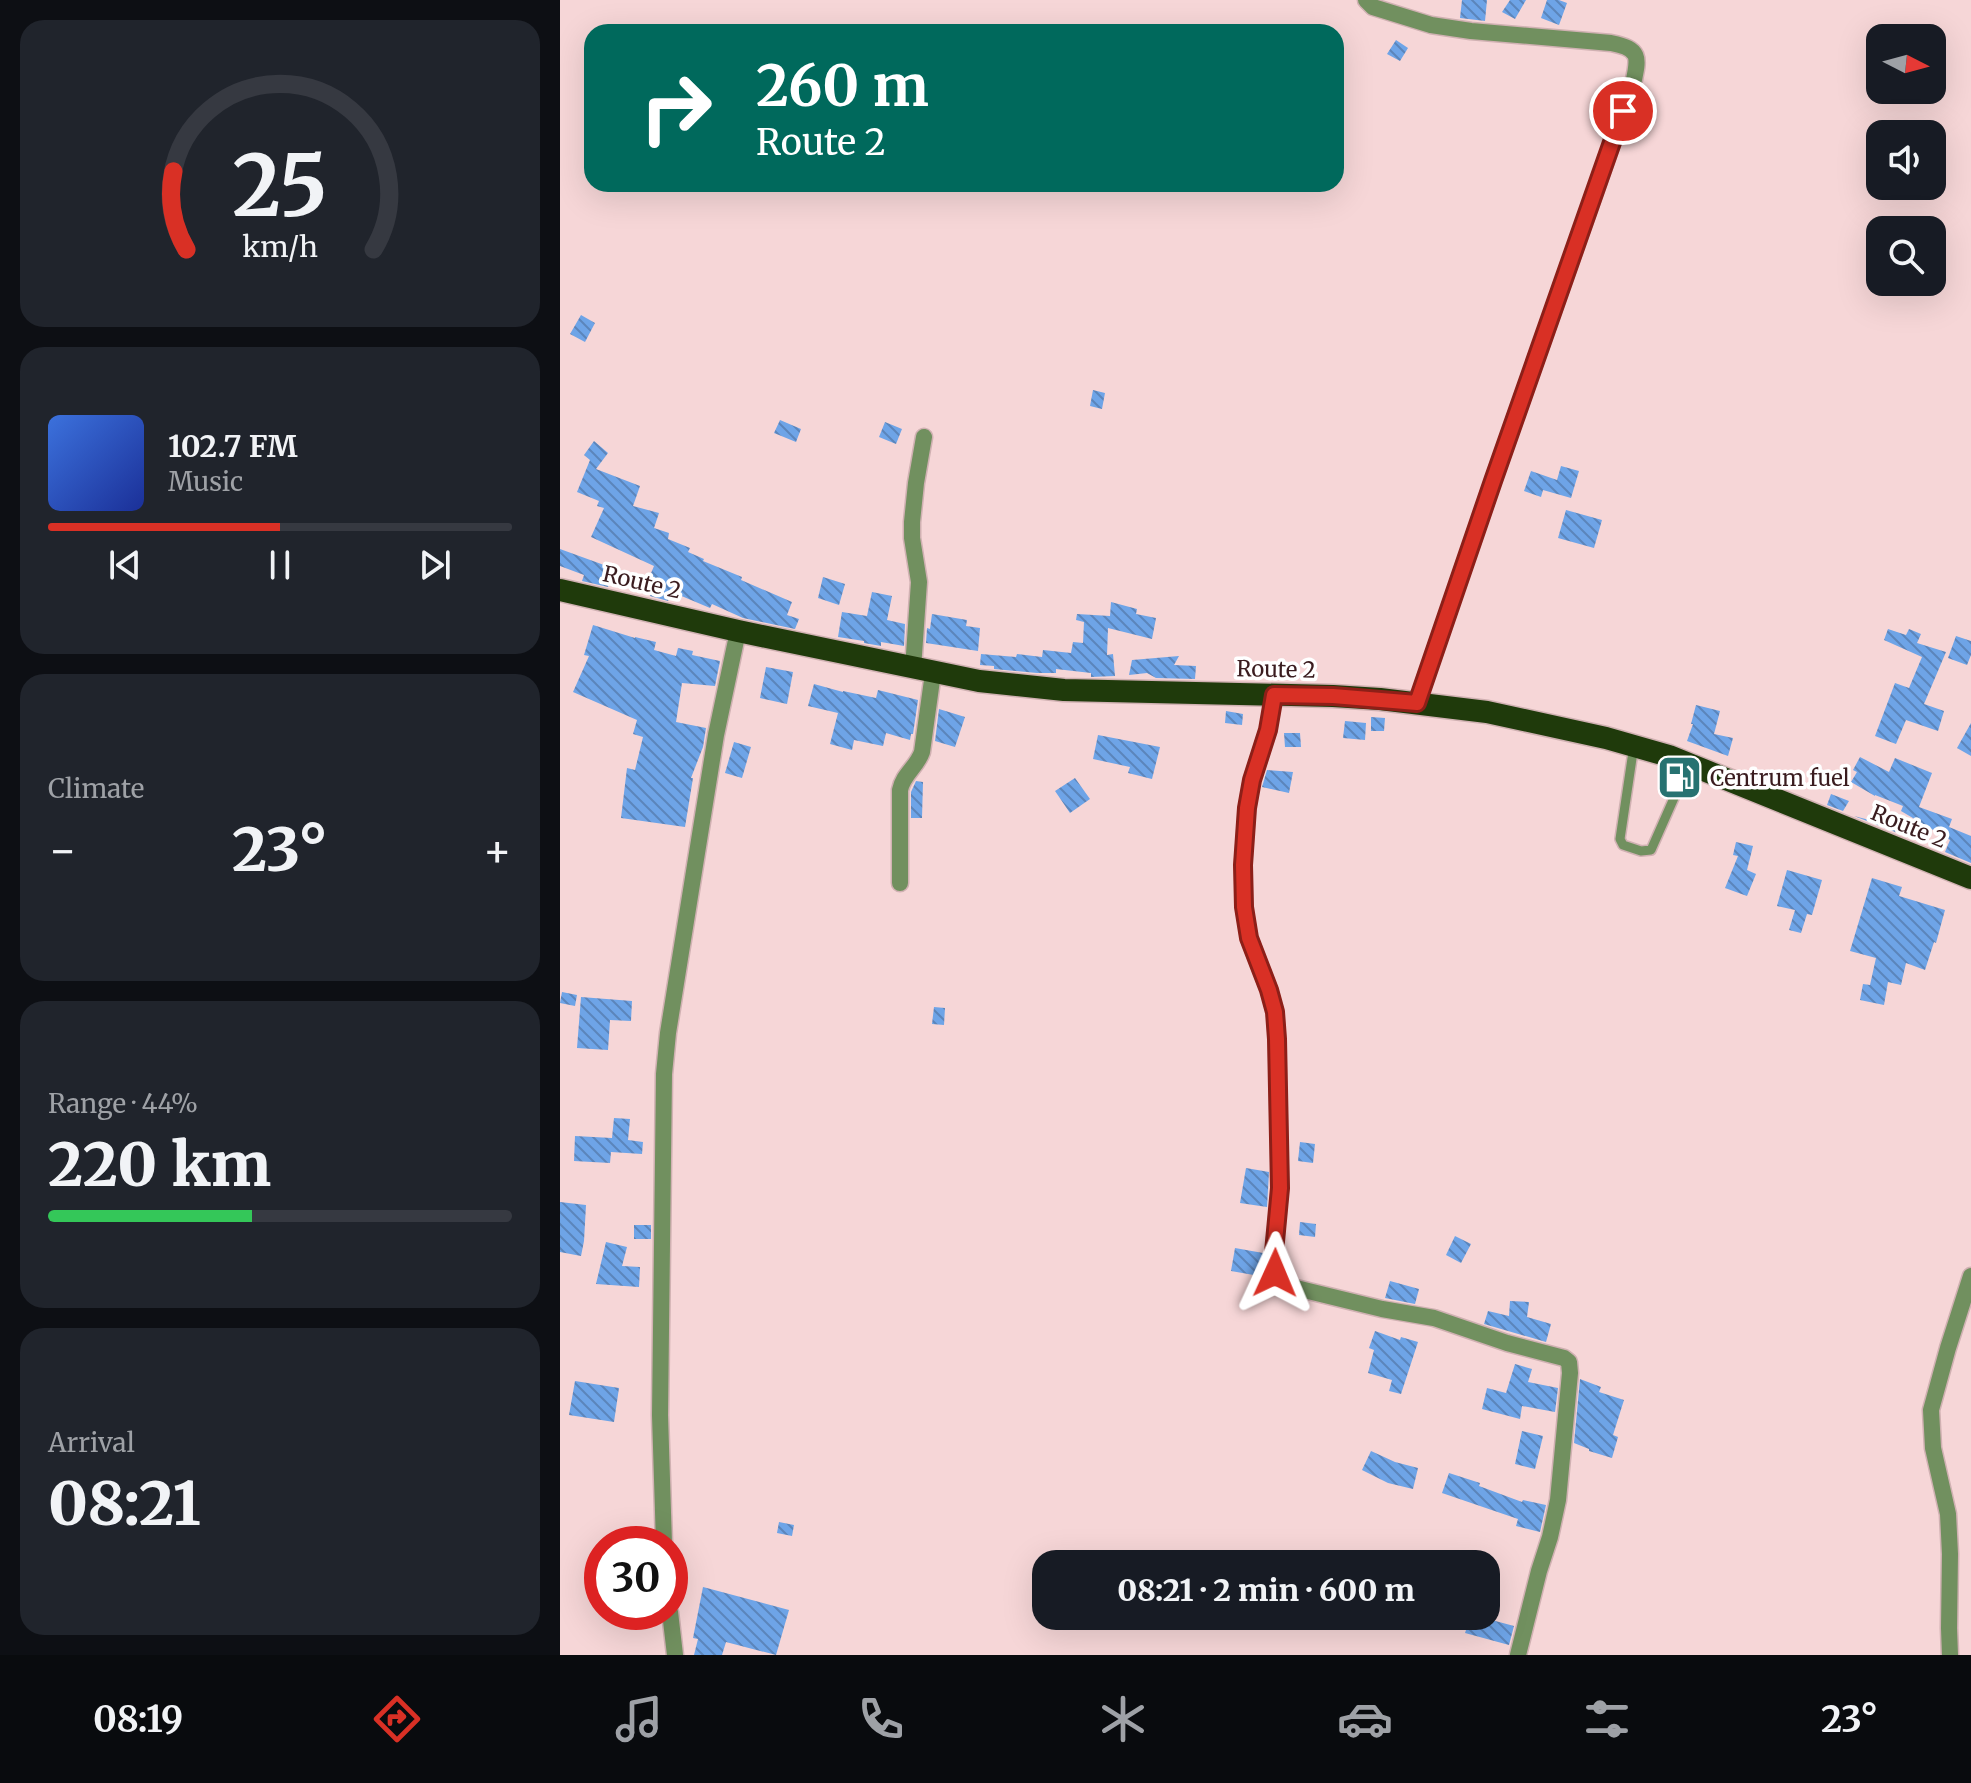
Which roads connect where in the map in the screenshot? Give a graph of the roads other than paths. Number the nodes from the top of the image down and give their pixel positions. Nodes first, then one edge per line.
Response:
1 (1366, 0) edge
2 (924, 437) dead end
3 (560, 590) edge
4 (738, 631) junction
5 (923, 671) junction
6 (1274, 695) junction
7 (1417, 703) junction
8 (1634, 745) junction
9 (1690, 763) junction
10 (1971, 878) edge
11 (900, 883) dead end
12 (1971, 1276) edge
13 (663, 1526) edge
14 (672, 1630) edge
15 (675, 1655) edge
16 (1518, 1655) edge
17 (1950, 1655) edge

1 - 7 street
2 - 5 street
3 - 4 highway, Route 2
4 - 5 highway, Route 2
4 - 13 street
5 - 6 highway, Route 2
5 - 11 street
6 - 7 highway, Route 2
6 - 16 street
7 - 8 highway, Route 2
8 - 9 highway, Route 2
8 - 9 lane
9 - 10 highway, Route 2
12 - 17 street
14 - 15 street

